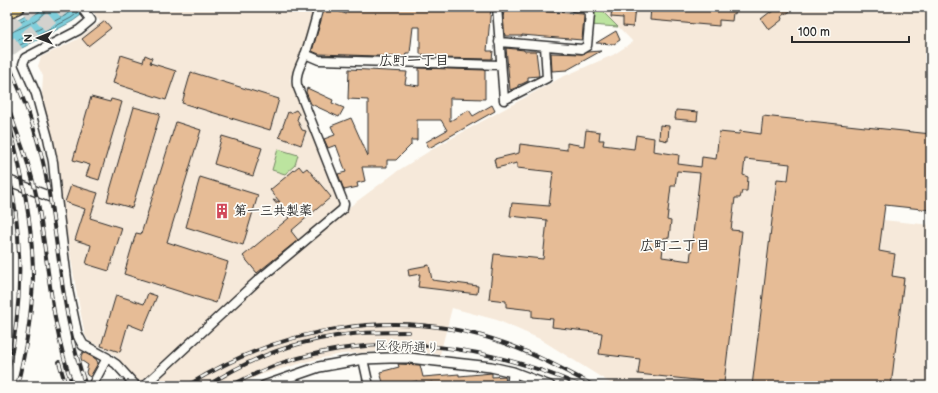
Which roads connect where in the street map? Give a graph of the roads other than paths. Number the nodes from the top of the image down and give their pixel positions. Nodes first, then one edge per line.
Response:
1 (18, 7) edge
2 (81, 7) edge
3 (319, 7) edge
4 (497, 7) edge
5 (574, 7) edge
6 (585, 8) edge
7 (7, 12) edge
8 (499, 42) junction
9 (545, 46) junction
10 (305, 54) junction
11 (501, 65) junction
12 (7, 180) edge
13 (57, 202) junction
14 (107, 358) junction
15 (363, 359) junction
16 (513, 372) junction
17 (92, 386) edge
18 (136, 386) edge
19 (144, 386) edge
20 (264, 386) edge
21 (369, 386) edge
22 (512, 386) edge
23 (550, 386) edge

1 - 7 main road
2 - 13 street
3 - 10 street
4 - 8 street
5 - 6 street
6 - 9 street
8 - 9 street
8 - 11 street
9 - 11 street
10 - 11 street
10 - 19 street
12 - 13 street
13 - 14 street
14 - 17 street
14 - 18 street
15 - 16 street, 区役所通り
15 - 20 street, 区役所通り
15 - 21 street
16 - 22 street
16 - 23 street, 区役所通り

